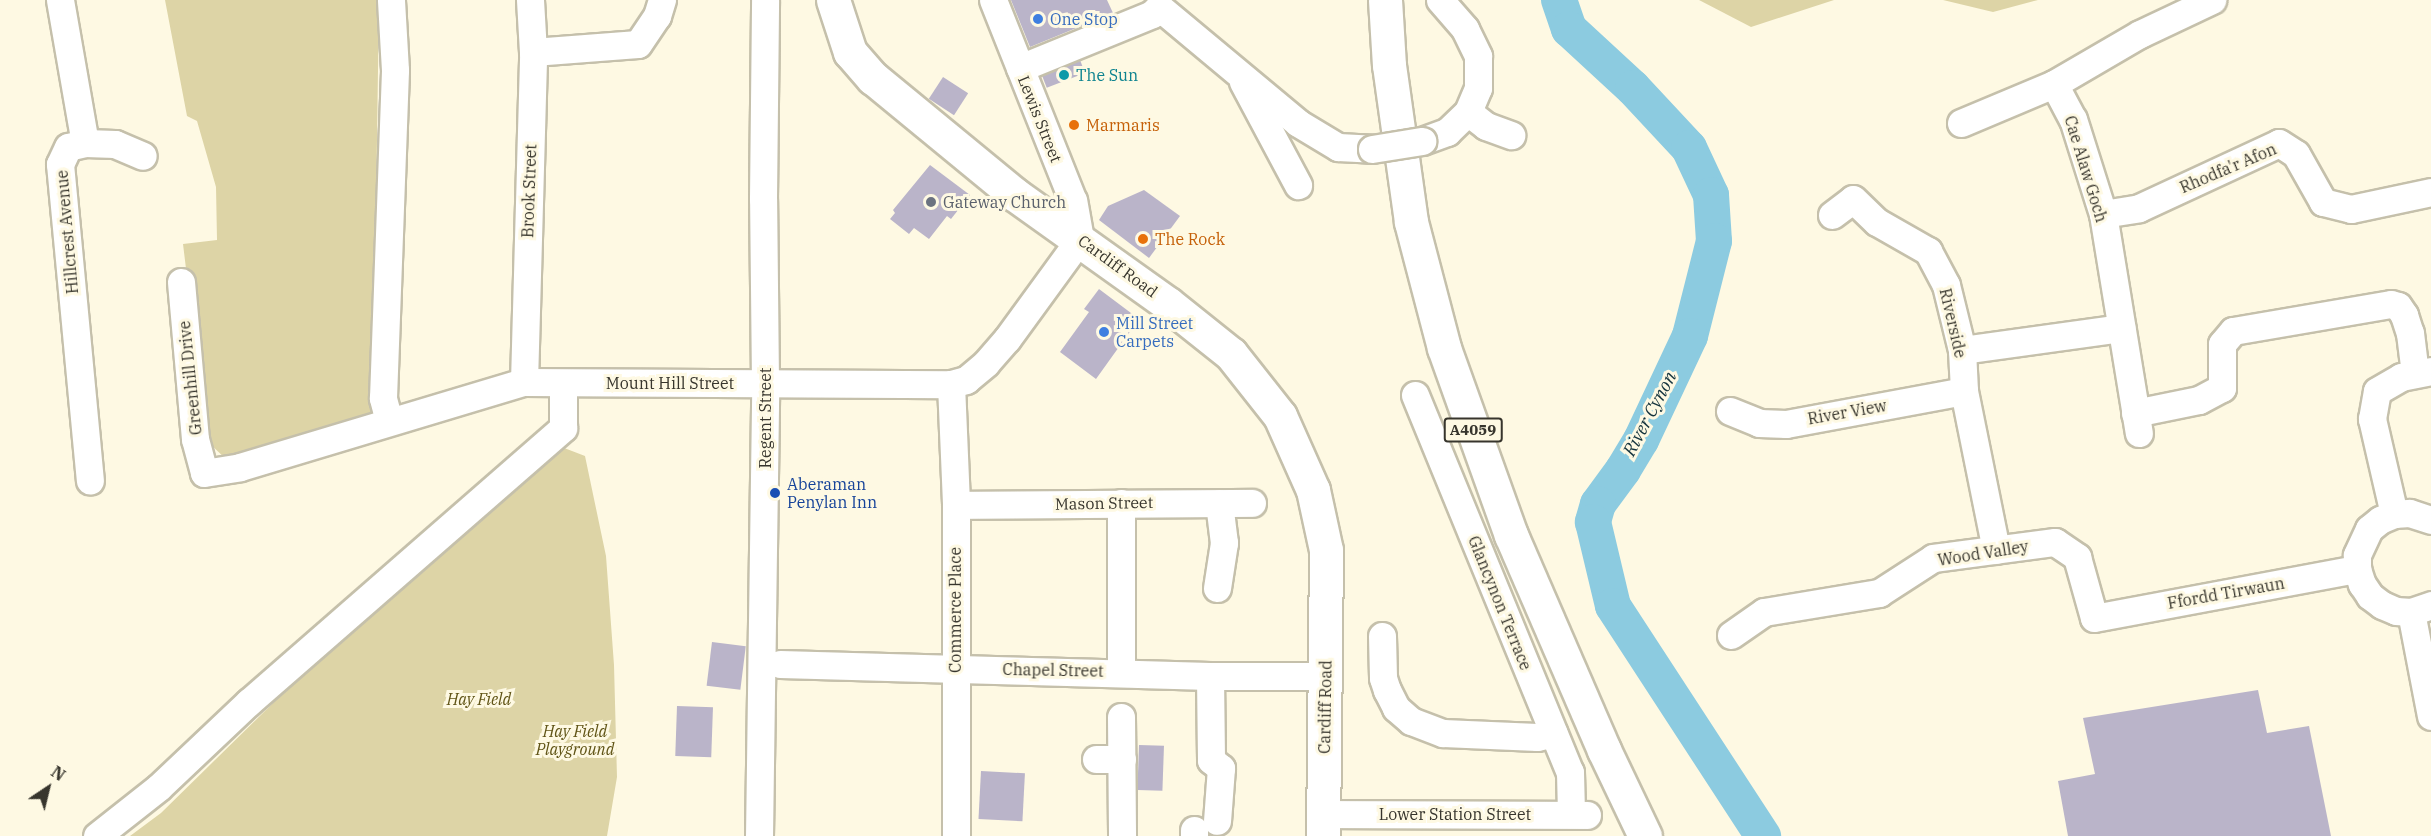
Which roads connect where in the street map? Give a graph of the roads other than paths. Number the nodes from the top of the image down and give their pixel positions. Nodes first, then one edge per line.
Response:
1 (60, 0) edge
2 (391, 0) edge
3 (530, 0) edge
4 (662, 0) edge
5 (765, 0) edge
6 (833, 0) edge
7 (993, 0) edge
8 (1385, 0) edge
9 (1440, 0) edge
10 (2212, 0) edge
11 (1158, 4) edge
12 (533, 52) junction
13 (1020, 68) junction
14 (1235, 68) junction
15 (2054, 84) junction
16 (1468, 112) junction
17 (1961, 123) dead end
18 (1511, 135) dead end
19 (85, 143) junction
20 (143, 156) dead end
21 (1299, 186) dead end
22 (2431, 192) edge
23 (1832, 214) dead end
24 (2103, 214) junction
25 (1080, 239) junction
26 (181, 282) dead end
27 (2121, 328) junction
28 (1962, 350) junction
29 (2423, 373) edge
30 (524, 382) junction
31 (765, 382) junction
32 (563, 384) junction
33 (951, 384) junction
34 (1964, 391) junction
35 (1415, 395) dead end
36 (1730, 411) dead end
37 (390, 421) junction
38 (204, 472) joint
39 (90, 481) dead end
40 (1121, 503) junction
41 (1219, 503) junction
42 (1252, 503) dead end
43 (956, 506) junction
44 (2394, 514) junction
45 (2431, 520) edge
46 (1996, 550) junction
47 (2357, 569) junction
48 (1218, 588) dead end
49 (2421, 608) edge
50 (2094, 618) joint
51 (1731, 635) dead end
52 (1382, 636) dead end
53 (780, 664) dead end
54 (955, 668) junction
55 (1121, 672) junction
56 (1210, 676) junction
57 (1326, 676) junction
58 (2431, 716) edge
59 (1121, 717) dead end
60 (1554, 733) junction
61 (1579, 814) joint
62 (1323, 825) edge
63 (1498, 825) edge
64 (1202, 829) edge
65 (97, 836) edge
66 (759, 836) edge
67 (956, 836) edge
68 (1122, 836) edge
69 (1645, 836) edge

1 - 19 street
2 - 37 street
3 - 12 street, Brook Street
4 - 12 street
5 - 31 street, Regent Street
6 - 25 main road, Cardiff Road
7 - 13 street, Lewis Street
8 - 69 main road, A4059
9 - 16 street
10 - 15 street
11 - 13 street
11 - 14 street
12 - 30 street, Brook Street
13 - 25 street, Lewis Street
14 - 16 street, bridge
14 - 21 street
15 - 17 street
15 - 24 street, Cae Alaw Goch
16 - 18 street
19 - 20 street
19 - 39 street, Hillcrest Avenue
22 - 24 street, Rhodfa'r Afon
23 - 28 street, Riverside
24 - 27 street, Cae Alaw Goch
25 - 33 street, Mount Hill Street
25 - 57 main road, Cardiff Road
26 - 38 street, Greenhill Drive
27 - 28 street
27 - 29 street, Cae Alaw Goch
28 - 34 street, Riverside
29 - 44 street
30 - 32 street, Mount Hill Street
30 - 37 street, Mount Hill Street
31 - 32 street, Mount Hill Street
31 - 33 street, Mount Hill Street
31 - 66 street, Regent Street
32 - 65 street
33 - 43 street, Commerce Place
34 - 36 street, River View
34 - 46 street, Riverside
35 - 60 street, Glancynon Terrace
37 - 38 street, Mount Hill Street
40 - 41 street, Mason Street
40 - 43 street, Mason Street
40 - 55 street
41 - 42 street, Mason Street
41 - 48 street
43 - 54 street, Commerce Place
44 - 45 street
44 - 47 street
46 - 50 street, Wood Valley
46 - 51 street, Wood Valley
47 - 49 street
47 - 50 street, Ffordd Tirwaun
49 - 58 street
52 - 60 street
53 - 54 street, Chapel Street
54 - 55 street, Chapel Street
54 - 67 street, Commerce Place
55 - 56 street, Chapel Street
56 - 57 street, Chapel Street
56 - 64 street
57 - 62 main road, Cardiff Road
59 - 68 street
60 - 61 street, Glancynon Terrace
61 - 63 street, Lower Station Street
62 - 63 street, Lower Station Street

